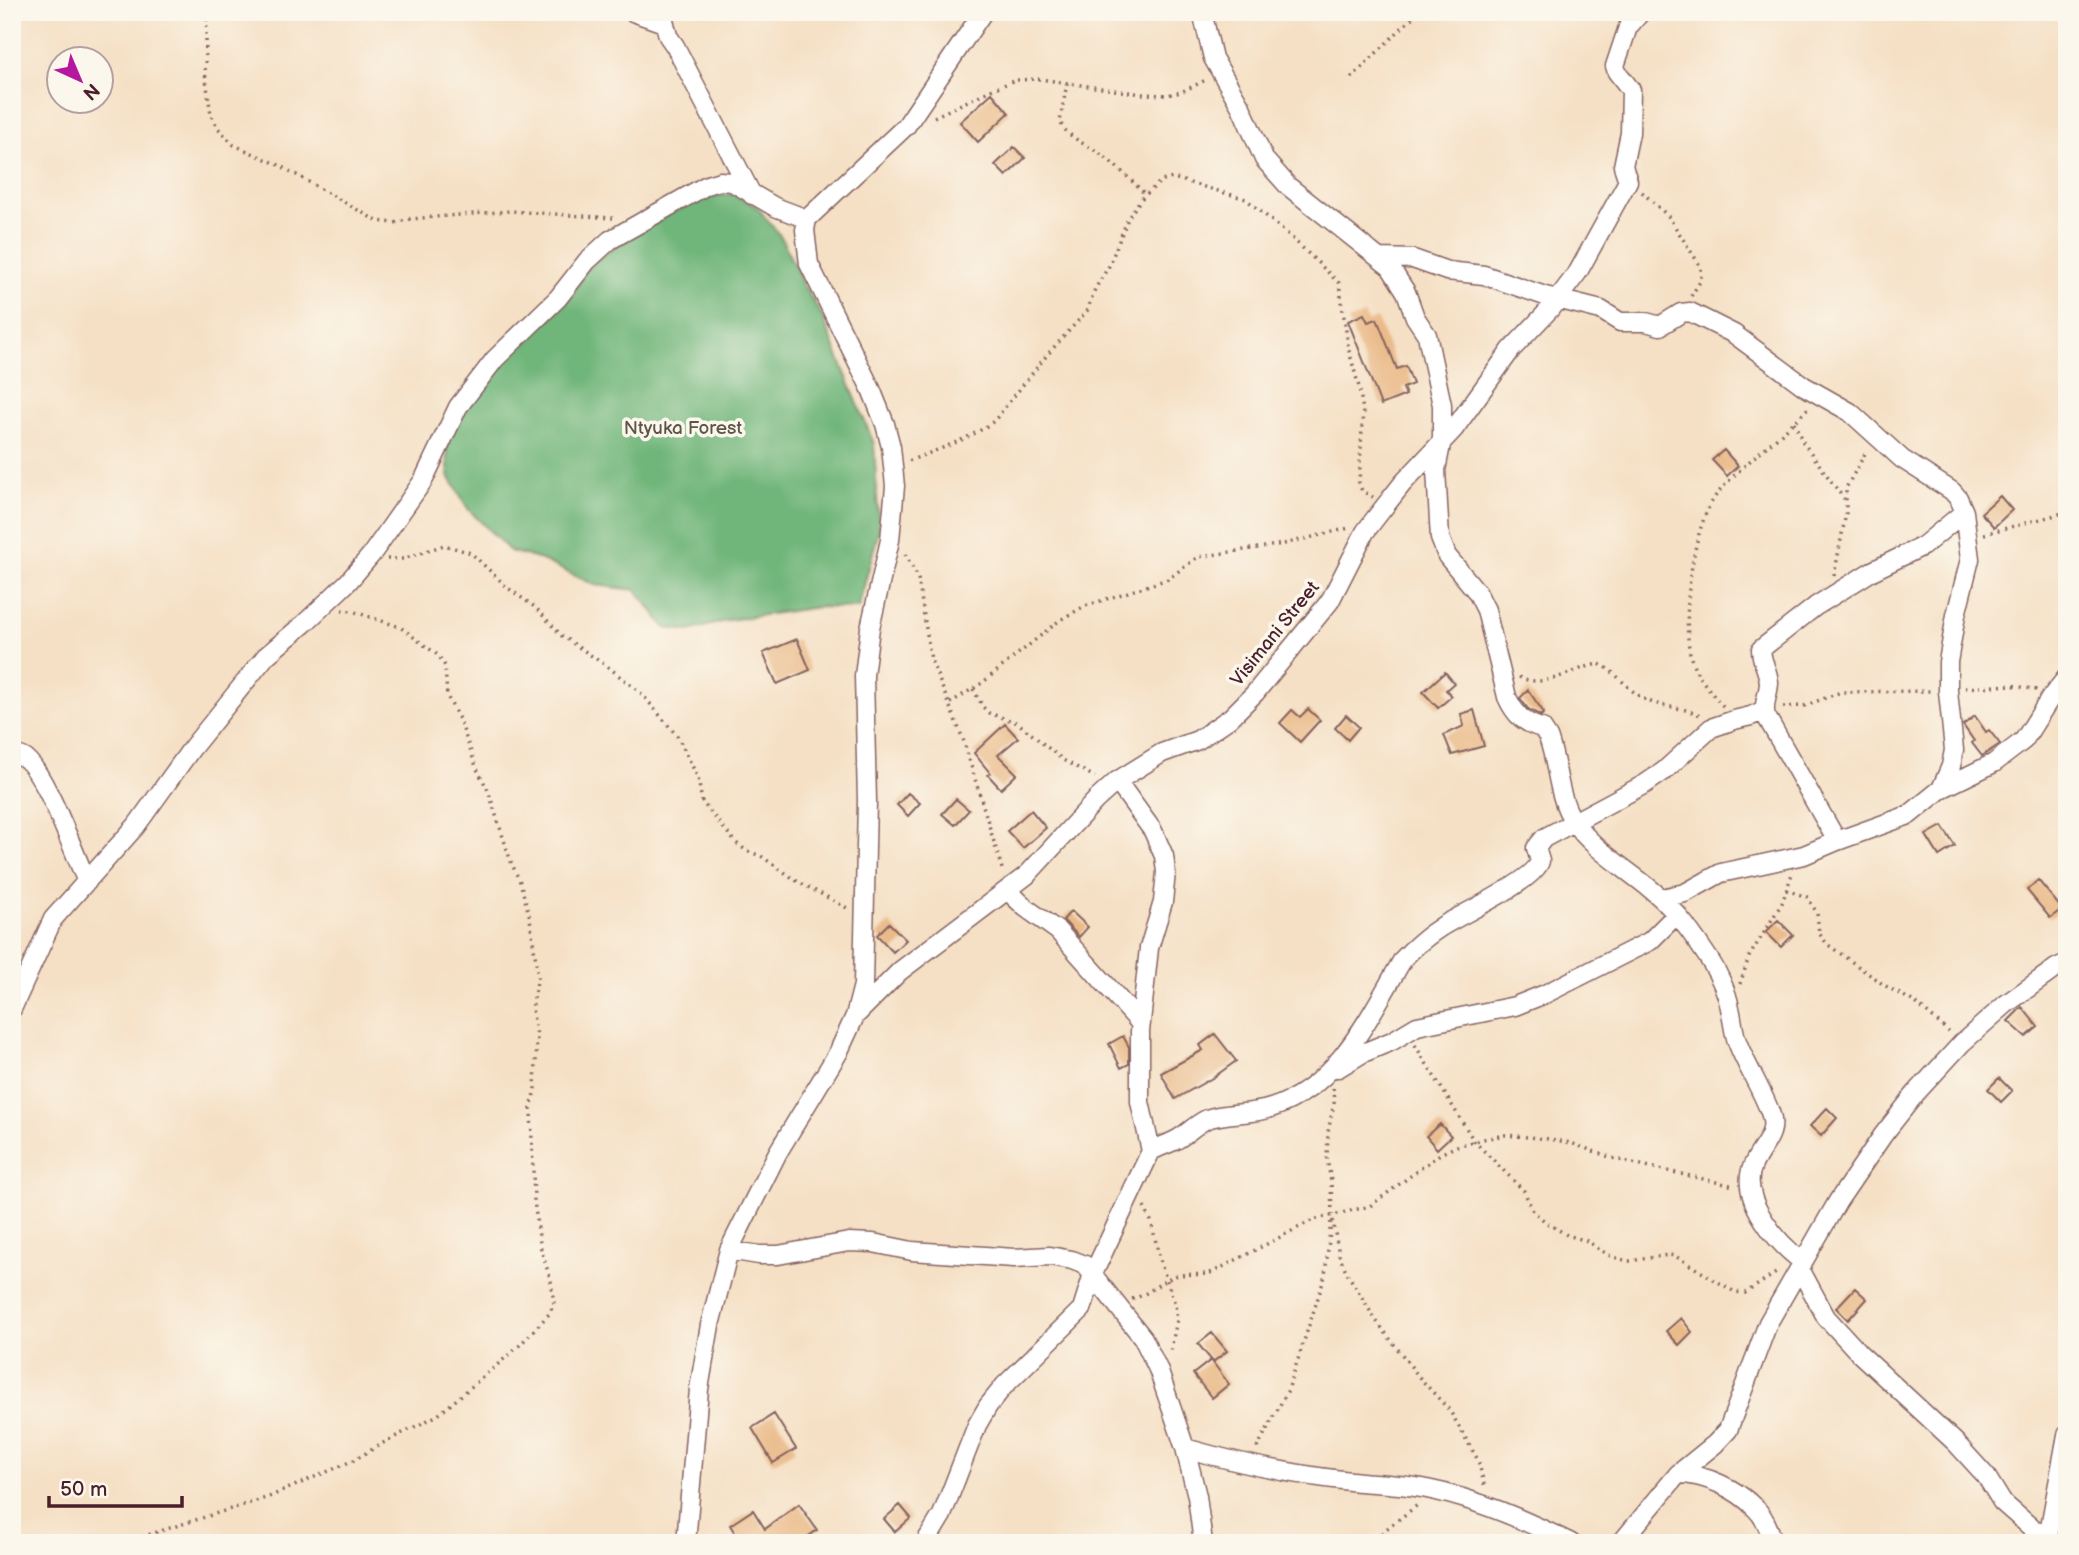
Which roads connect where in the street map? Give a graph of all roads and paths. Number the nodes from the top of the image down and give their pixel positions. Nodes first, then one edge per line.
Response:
1 (207, 12) edge
2 (633, 12) edge
3 (983, 12) edge
4 (1202, 12) edge
5 (1418, 12) edge
6 (1641, 12) edge
7 (663, 18) edge
8 (1221, 73) junction
9 (1351, 78) dead end
10 (1067, 83) junction
11 (906, 126) junction
12 (1628, 178) junction
13 (1146, 194) junction
14 (752, 195) junction
15 (618, 217) dead end
16 (807, 219) junction
17 (1381, 258) junction
18 (1557, 300) junction
19 (1681, 313) junction
20 (1818, 396) junction
21 (1794, 422) junction
22 (1876, 437) junction
23 (1442, 440) junction
24 (893, 467) junction
25 (1845, 500) junction
26 (1389, 501) junction
27 (1964, 512) junction
28 (2067, 512) edge
29 (1374, 520) junction
30 (1966, 533) junction
31 (890, 540) junction
32 (371, 555) junction
33 (1832, 597) junction
34 (320, 609) junction
35 (1499, 664) junction
36 (2067, 677) edge
37 (973, 689) junction
38 (1948, 691) junction
39 (2051, 698) junction
40 (950, 703) junction
41 (1764, 710) junction
42 (1727, 722) junction
43 (14, 756) edge
44 (1113, 784) junction
45 (1941, 789) junction
46 (1574, 822) junction
47 (1837, 841) junction
48 (1804, 855) junction
49 (87, 882) junction
50 (1786, 890) junction
51 (1008, 891) junction
52 (1662, 898) junction
53 (1677, 914) junction
54 (863, 919) junction
55 (2067, 963) edge
56 (1730, 1007) junction
57 (12, 1009) edge
58 (855, 1016) junction
59 (1141, 1024) junction
60 (1407, 1031) junction
61 (1962, 1043) junction
62 (1328, 1073) junction
63 (1474, 1141) junction
64 (1151, 1150) junction
65 (1134, 1186) junction
66 (1750, 1188) junction
67 (1332, 1216) junction
68 (729, 1250) junction
69 (1801, 1264) junction
70 (1093, 1275) junction
71 (1167, 1280) junction
72 (1114, 1303) junction
73 (1158, 1369) junction
74 (2067, 1435) edge
75 (1185, 1448) junction
76 (1250, 1467) junction
77 (1678, 1474) junction
78 (1436, 1491) junction
79 (1491, 1507) junction
80 (2047, 1540) edge
81 (122, 1543) edge
82 (686, 1543) edge
83 (925, 1543) edge
84 (1203, 1543) edge
85 (1372, 1543) edge
86 (1571, 1543) edge
87 (1621, 1543) edge
88 (1773, 1543) edge

1 - 15 path
2 - 7 street
3 - 11 street
4 - 8 street
5 - 9 path
6 - 12 street, Visimani Street
7 - 14 street
8 - 10 path
8 - 17 street
10 - 11 path
10 - 13 path
11 - 16 street
12 - 18 street, Visimani Street
12 - 19 path
13 - 24 path
13 - 26 path
14 - 16 street
14 - 32 street
16 - 24 street
17 - 18 street
17 - 23 street
18 - 19 street
18 - 23 street, Visimani Street
19 - 20 street
20 - 21 path
20 - 22 street
21 - 25 path
21 - 42 path
22 - 25 path
22 - 27 street
23 - 26 street, Visimani Street
23 - 35 street
24 - 31 street
25 - 33 path
26 - 29 street, Visimani Street
27 - 30 street
27 - 33 street
28 - 30 path
29 - 37 path
29 - 44 street, Visimani Street
30 - 38 street
31 - 40 path
31 - 54 street
32 - 34 street
32 - 54 path
33 - 41 street
34 - 49 street
34 - 81 path
35 - 42 path
35 - 46 street
36 - 39 street
37 - 40 path
37 - 44 path
38 - 39 path
38 - 41 path
38 - 45 street
39 - 45 street
40 - 51 path
41 - 42 street
41 - 47 street
42 - 46 street
43 - 49 street
44 - 51 street, Visimani Street
44 - 59 street
45 - 47 street
46 - 52 street
46 - 62 street
47 - 48 street
48 - 50 path
48 - 52 street
49 - 57 street
50 - 56 path
50 - 61 path
51 - 58 street, Visimani Street
51 - 59 street
52 - 53 street
53 - 56 street
53 - 60 street
54 - 58 street
55 - 61 street
56 - 66 street
58 - 68 street
59 - 64 street
60 - 62 street
60 - 63 path
61 - 69 street
62 - 64 street
62 - 67 path
63 - 66 path
63 - 67 path
63 - 69 path
64 - 65 street
65 - 70 street
65 - 71 path
66 - 69 street
67 - 71 path
67 - 76 path
67 - 79 path
68 - 70 street
68 - 82 street
69 - 77 street
69 - 80 street
70 - 72 street
70 - 83 street
71 - 72 path
71 - 73 path
72 - 73 street
73 - 75 street
74 - 80 street
75 - 76 street
75 - 84 street
76 - 78 street
77 - 87 street
77 - 88 street
78 - 79 street
78 - 85 path
79 - 86 street

